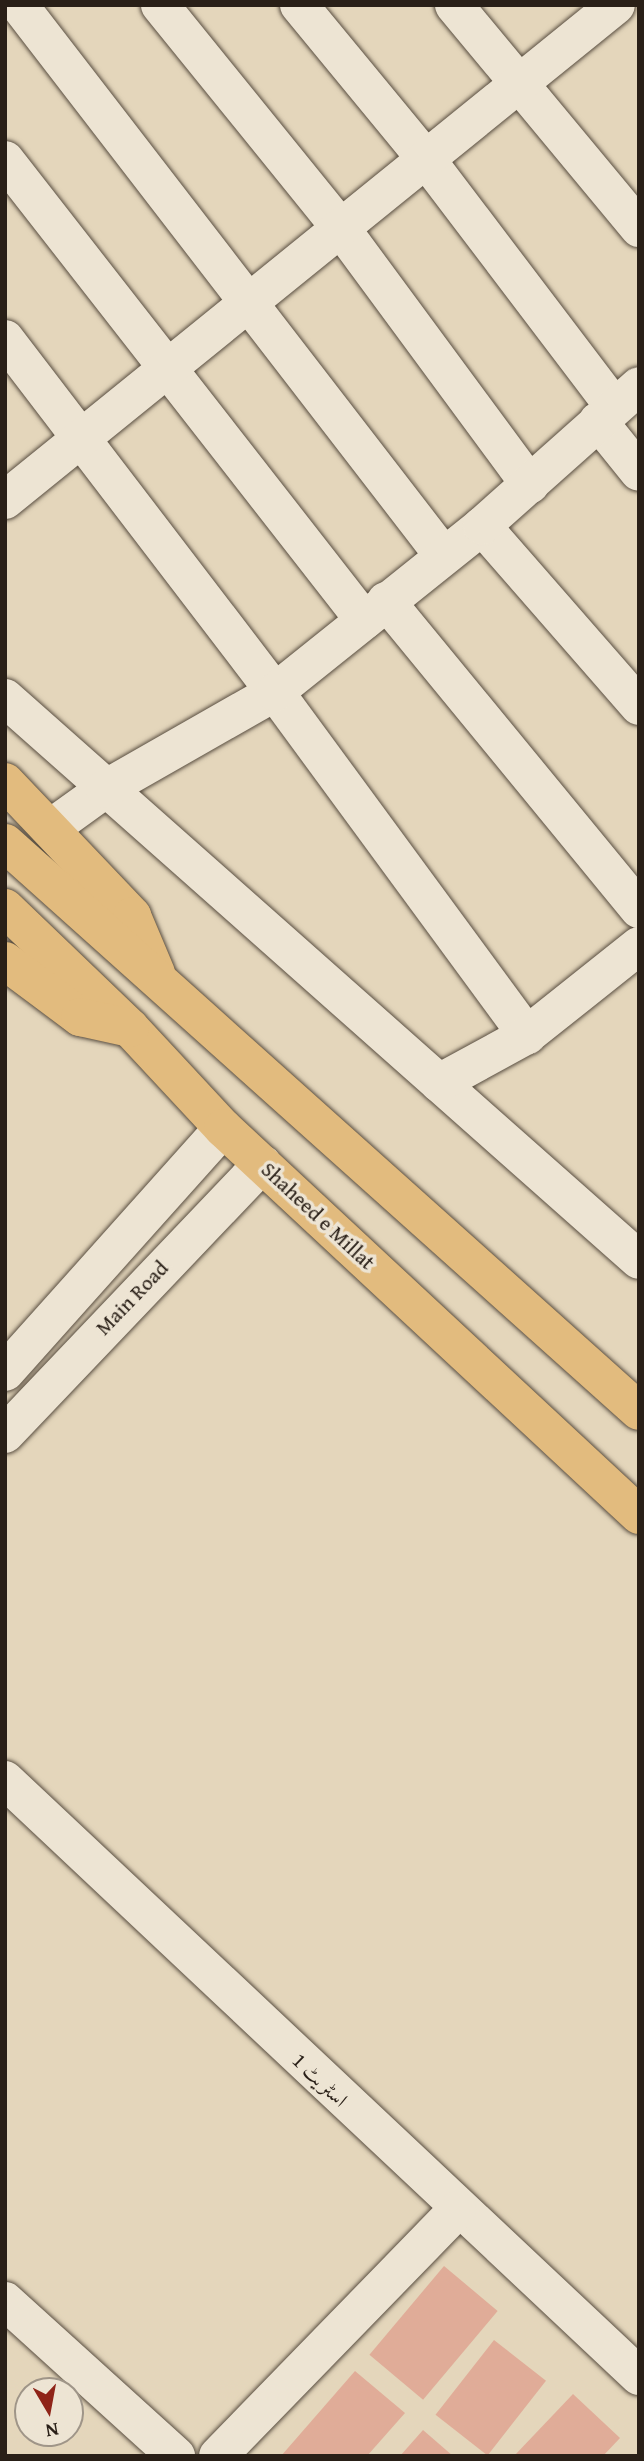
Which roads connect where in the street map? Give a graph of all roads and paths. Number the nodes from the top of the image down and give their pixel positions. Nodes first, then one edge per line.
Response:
1 (13, 5) edge
2 (19, 5) edge
3 (160, 5) edge
4 (299, 5) edge
5 (454, 5) edge
6 (616, 5) edge
7 (5, 11) edge
8 (521, 84) junction
9 (426, 159) junction
10 (5, 160) edge
11 (340, 227) junction
12 (639, 229) edge
13 (249, 300) junction
14 (5, 339) edge
15 (169, 366) junction
16 (617, 405) edge
17 (83, 439) junction
18 (639, 472) edge
19 (530, 485) junction
20 (5, 500) edge
21 (482, 526) junction
22 (443, 555) junction
23 (375, 610) junction
24 (275, 692) junction
25 (5, 698) edge
26 (639, 706) edge
27 (5, 782) edge
28 (106, 789) junction
29 (51, 828) junction
30 (5, 843) edge
31 (5, 908) edge
32 (639, 909) edge
33 (639, 946) edge
34 (5, 961) edge
35 (158, 978) junction
36 (130, 1028) junction
37 (527, 1035) junction
38 (439, 1083) junction
39 (223, 1128) junction
40 (262, 1164) junction
41 (148, 1213) junction
42 (185, 1245) junction
43 (639, 1260) edge
44 (68, 1302) junction
45 (99, 1332) junction
46 (5, 1372) edge
47 (639, 1411) edge
48 (5, 1434) edge
49 (639, 1515) edge
50 (5, 1780) edge
51 (457, 2210) junction
52 (5, 2301) edge
53 (639, 2376) edge
54 (176, 2456) edge
55 (218, 2456) edge

1 - 7 street
2 - 13 street
3 - 11 street
4 - 9 street
5 - 8 street
6 - 8 street
8 - 9 street
8 - 12 street
9 - 11 street
9 - 16 street
10 - 15 street
11 - 13 street
11 - 19 street
13 - 15 street
13 - 22 street
14 - 17 street
15 - 17 street
15 - 23 street
16 - 18 street
16 - 19 street
17 - 20 street
17 - 24 street
19 - 21 street
21 - 22 street
21 - 26 street
22 - 23 street
23 - 24 street
23 - 32 street
24 - 28 street
24 - 37 street
25 - 28 street
27 - 29 main road
28 - 29 street
28 - 38 street
29 - 35 main road
30 - 35 main road
31 - 36 main road, Shaheed e Millat
33 - 37 street
34 - 36 main road
35 - 47 main road
36 - 39 main road, Shaheed e Millat
37 - 38 street
38 - 43 street
39 - 40 main road, Shaheed e Millat
39 - 41 street, Main Road
40 - 42 street, Main Road
40 - 49 main road, Shaheed e Millat
41 - 42 street
41 - 44 street, Main Road
42 - 45 street, Main Road
44 - 45 street
44 - 46 street, Main Road
45 - 48 street, Main Road
50 - 51 street, اسٹریٹ 1
51 - 53 street, اسٹریٹ 1
51 - 55 street
52 - 54 street

